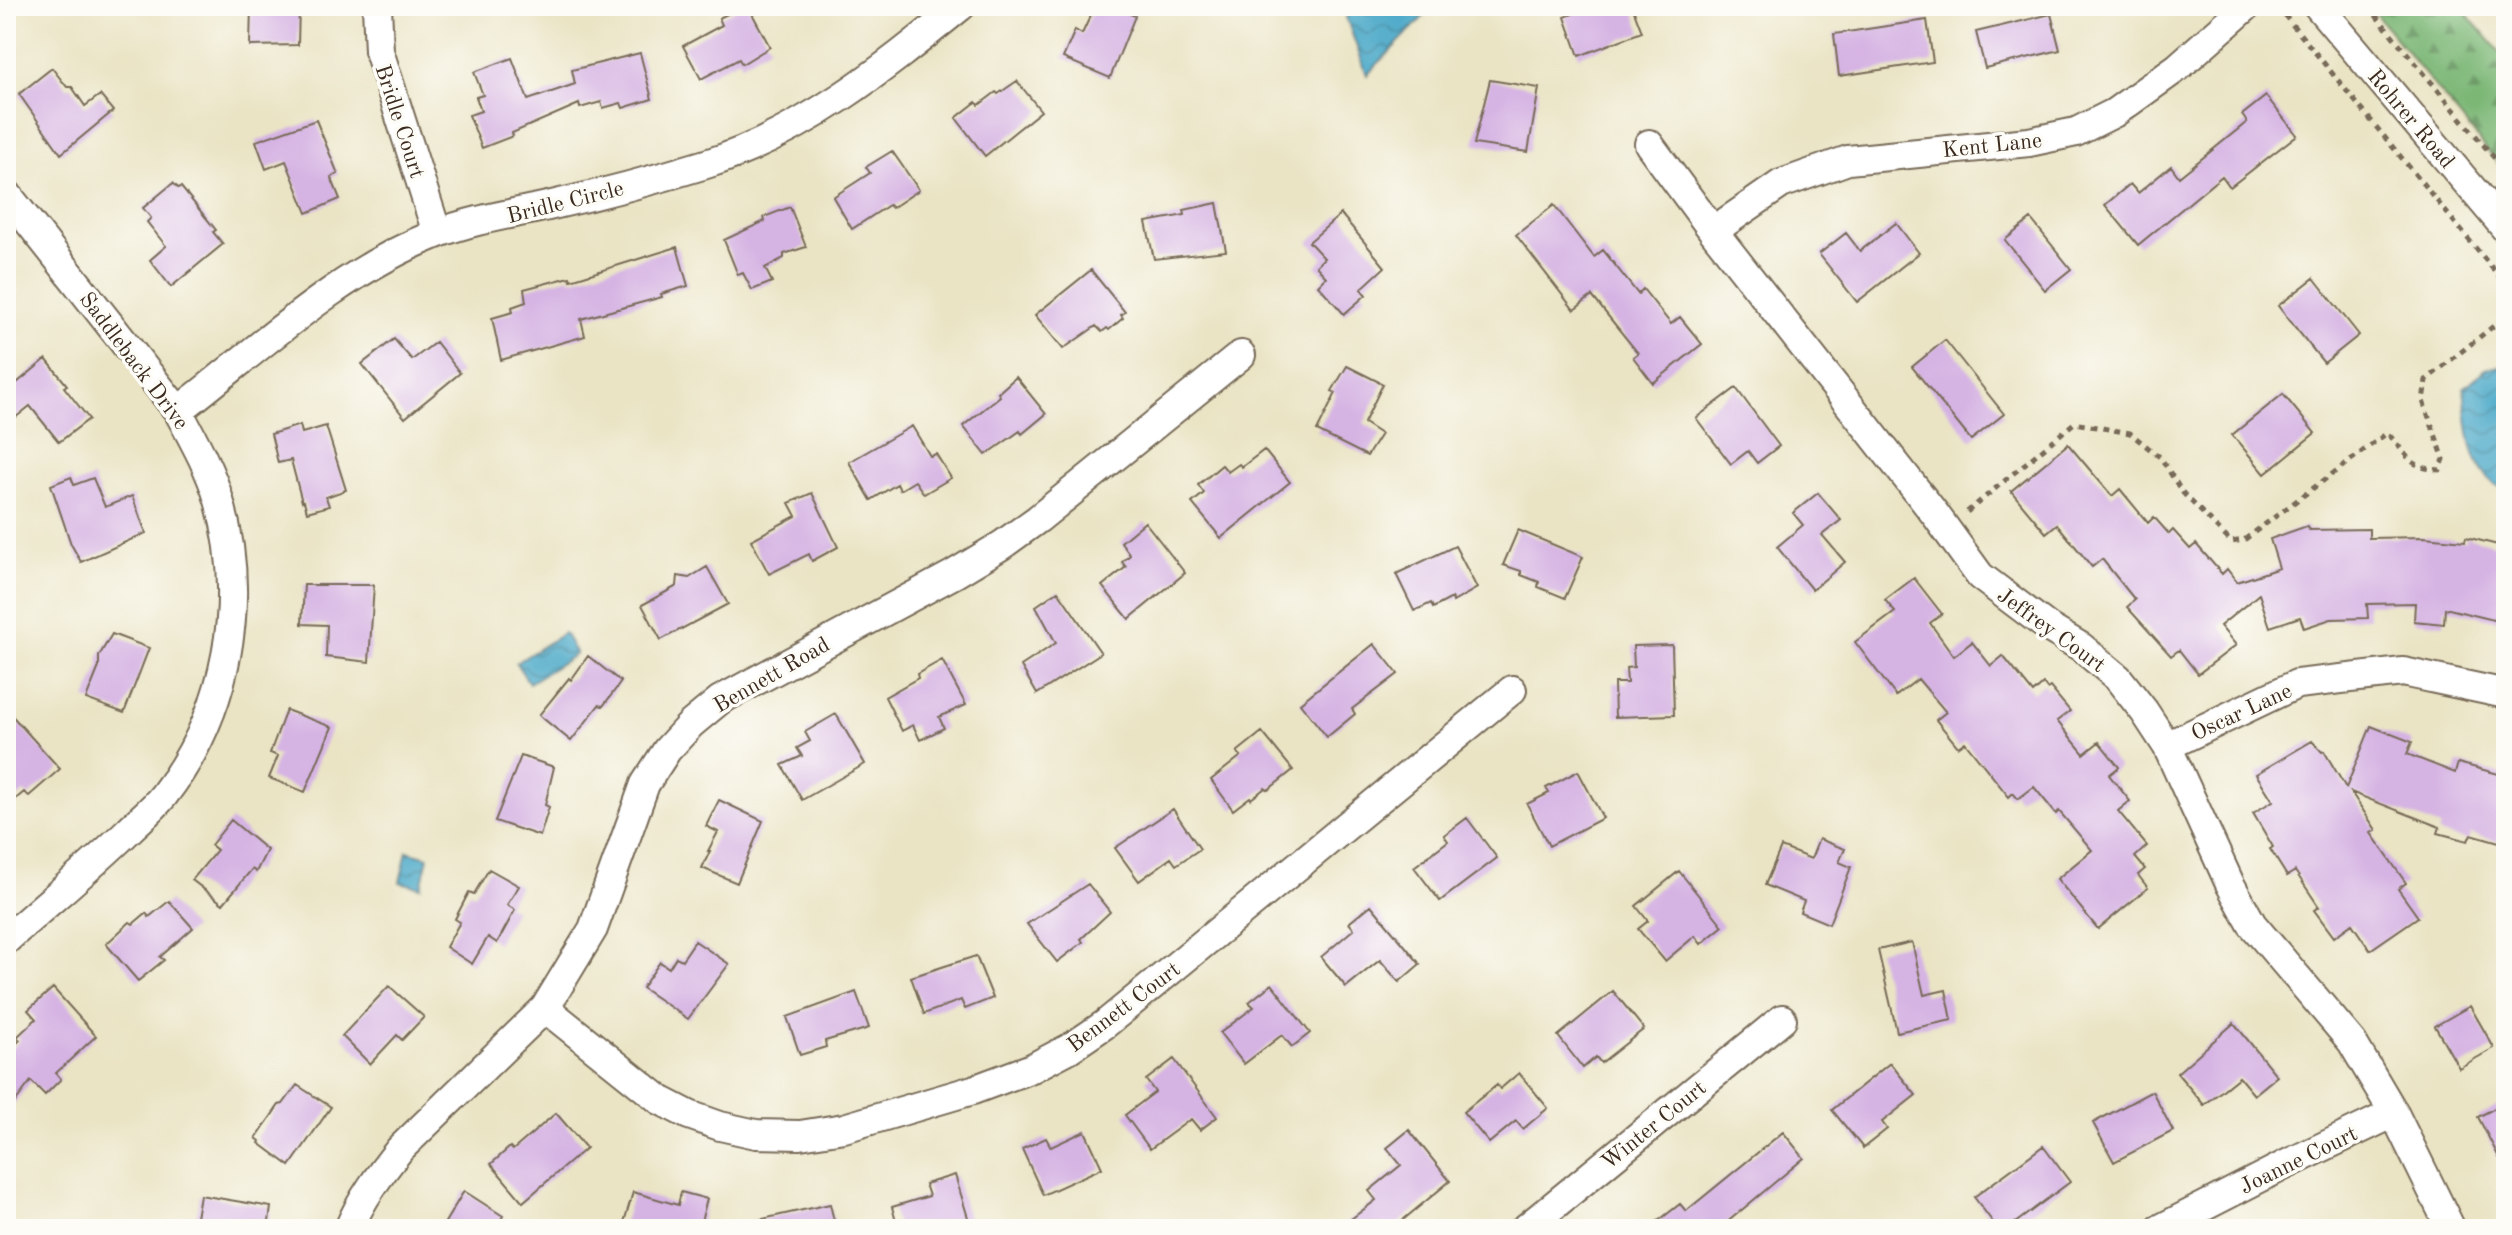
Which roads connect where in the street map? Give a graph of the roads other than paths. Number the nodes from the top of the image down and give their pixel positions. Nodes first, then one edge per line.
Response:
1 (377, 6) edge
2 (961, 6) edge
3 (2247, 6) edge
4 (2318, 6) edge
5 (1649, 144) dead end
6 (6, 193) edge
7 (2506, 229) edge
8 (1713, 231) junction
9 (437, 233) junction
10 (1241, 355) dead end
11 (178, 411) junction
12 (1512, 690) dead end
13 (2506, 694) edge
14 (2167, 746) junction
15 (6, 940) edge
16 (545, 1008) junction
17 (1782, 1019) dead end
18 (2394, 1113) junction
19 (349, 1229) edge
20 (1525, 1229) edge
21 (2160, 1229) edge
22 (2451, 1229) edge

1 - 9 street, Bridle Court
2 - 9 street, Bridle Circle
3 - 8 street, Kent Lane
4 - 7 street, Rohrer Road
5 - 8 street, Jeffrey Court
6 - 11 street, Saddleback Drive
8 - 14 street, Jeffrey Court
9 - 11 street, Bridle Circle
10 - 16 street, Bennett Road
11 - 15 street, Saddleback Drive
12 - 16 street, Bennett Court
13 - 14 street, Oscar Lane
14 - 18 street, Jeffrey Court
16 - 19 street, Bennett Road
17 - 20 street, Winter Court
18 - 21 street, Joanne Court
18 - 22 street, Jeffrey Court

